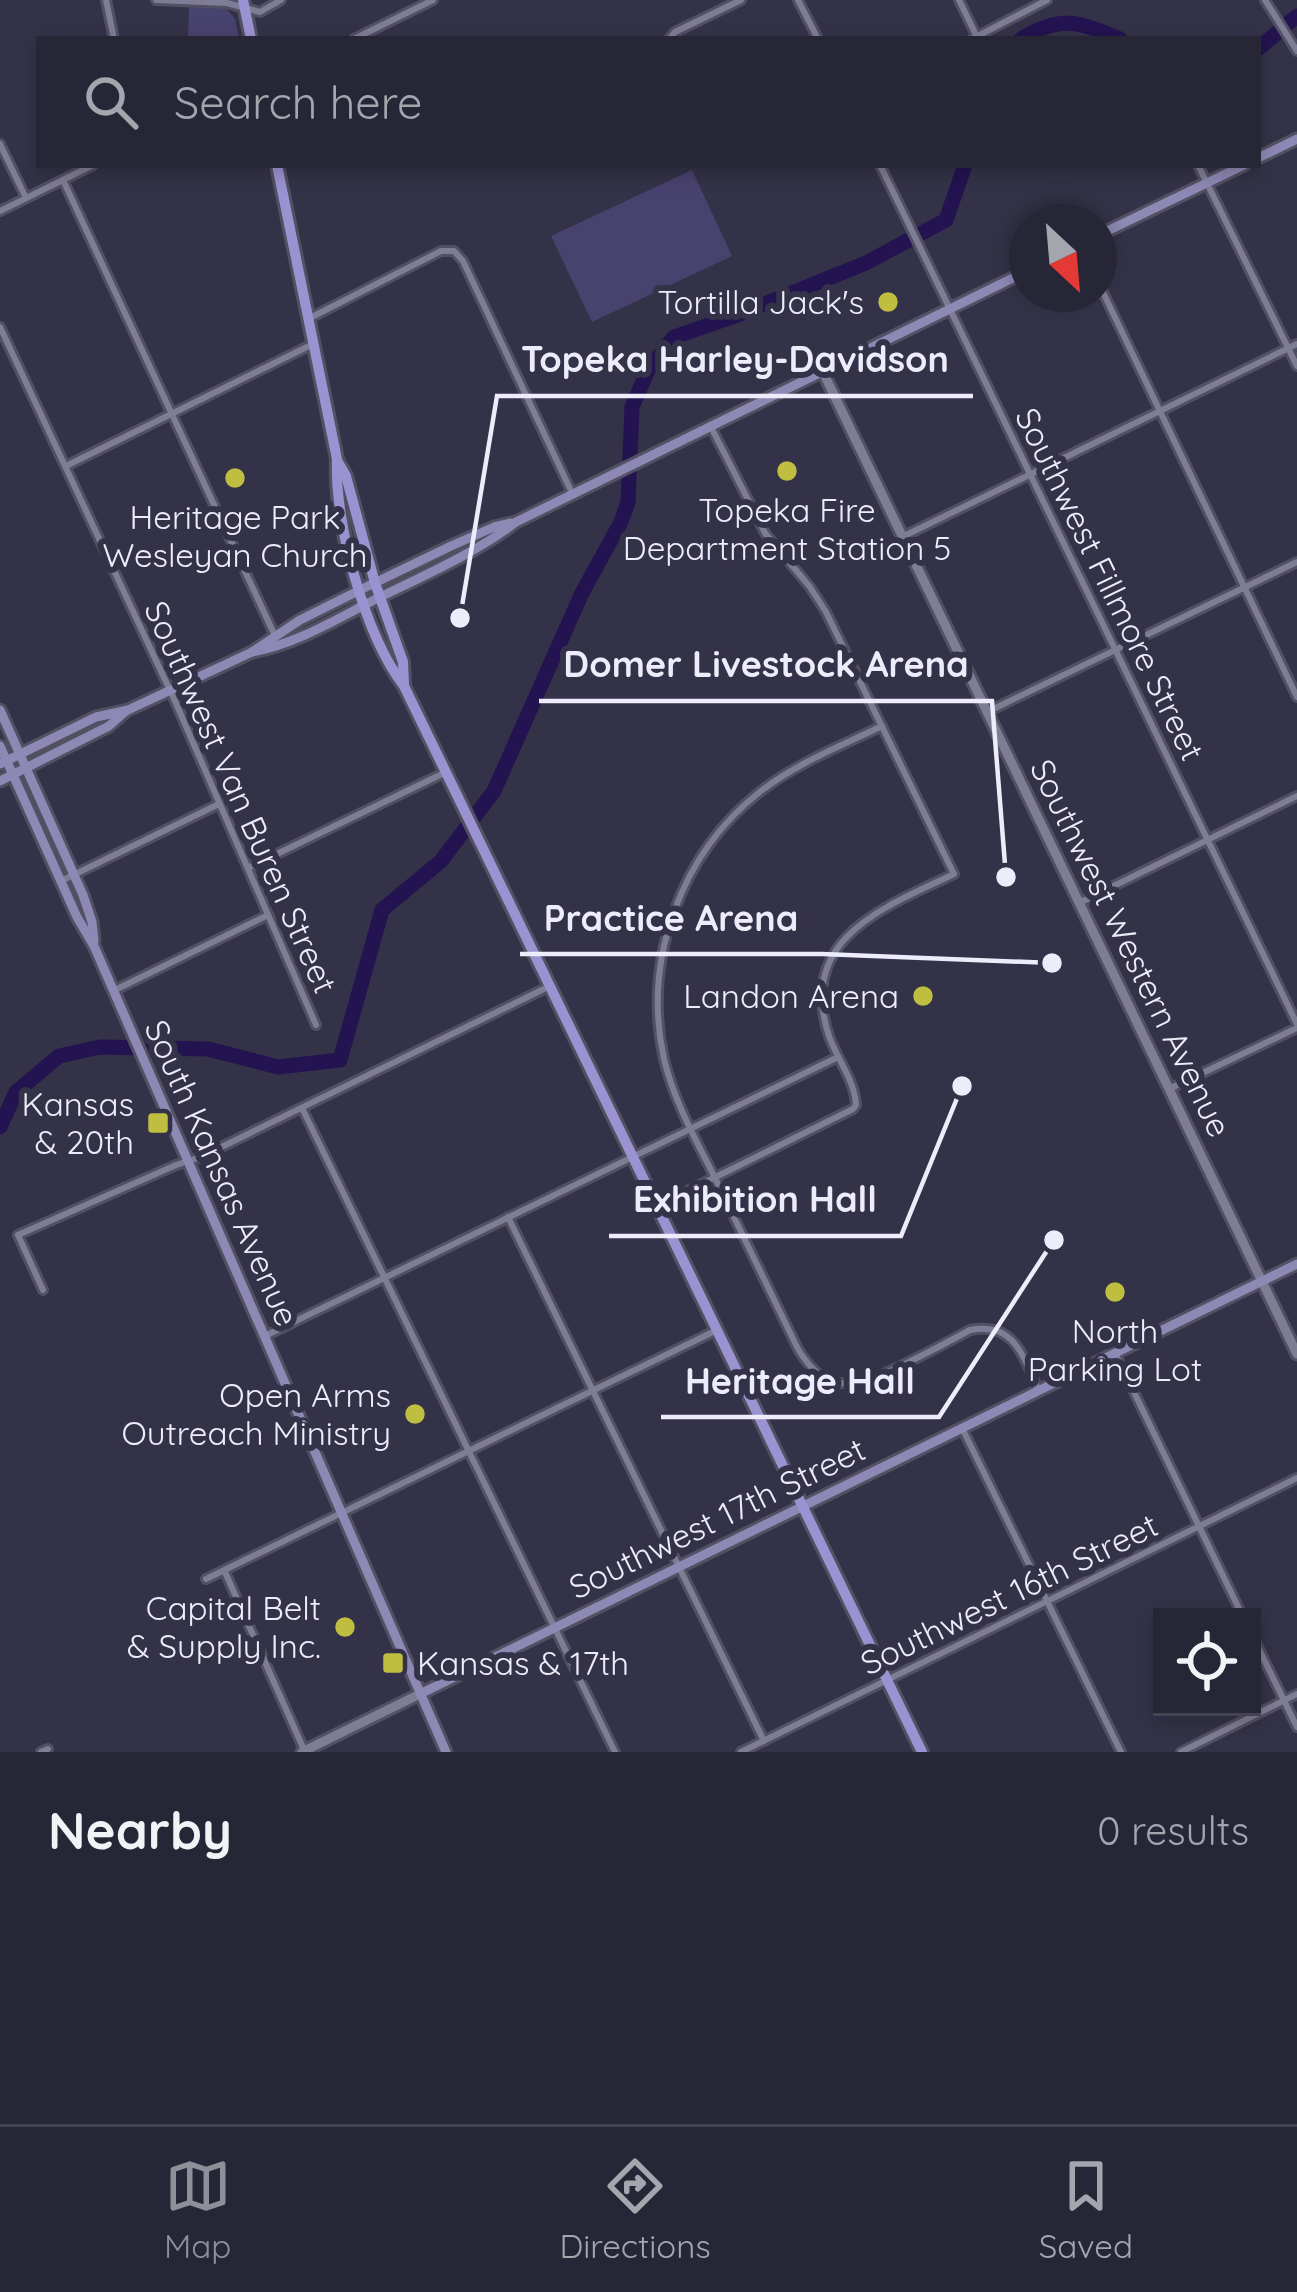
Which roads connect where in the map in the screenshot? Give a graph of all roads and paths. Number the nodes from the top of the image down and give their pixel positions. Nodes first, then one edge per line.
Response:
1 (106, 0) edge
2 (155, 0) edge
3 (281, 0) edge
4 (433, 0) edge
5 (741, 0) edge
6 (798, 0) edge
7 (959, 0) edge
8 (1046, 0) edge
9 (1265, 0) edge
10 (244, 5) edge
11 (113, 36) edge
12 (250, 36) edge
13 (360, 36) edge
14 (672, 36) edge
15 (816, 36) edge
16 (974, 36) edge
17 (979, 36) edge
18 (1297, 51) edge
19 (1297, 139) edge
20 (0, 144) edge
21 (1261, 157) edge
22 (87, 168) edge
23 (278, 168) edge
24 (881, 168) edge
25 (1200, 168) edge
26 (1238, 168) edge
27 (63, 180) junction
28 (1207, 183) junction
29 (26, 198) junction
30 (0, 211) edge
31 (1117, 226) edge
32 (1009, 280) edge
33 (950, 308) junction
34 (1112, 312) edge
35 (308, 320) junction
36 (0, 328) edge
37 (313, 344) junction
38 (1293, 346) edge
39 (1297, 366) edge
40 (822, 370) junction
41 (1159, 412) junction
42 (172, 414) junction
43 (710, 425) junction
44 (337, 459) junction
45 (66, 466) junction
46 (1030, 474) junction
47 (572, 493) junction
48 (516, 521) junction
49 (902, 537) junction
50 (1297, 562) edge
51 (375, 583) junction
52 (1244, 588) junction
53 (360, 590) junction
54 (380, 598) junction
55 (365, 605) junction
56 (278, 641) junction
57 (1114, 649) junction
58 (404, 686) junction
59 (170, 690) junction
60 (1297, 697) edge
61 (0, 710) edge
62 (128, 710) junction
63 (987, 712) junction
64 (882, 726) junction
65 (0, 746) edge
66 (21, 754) junction
67 (3, 762) edge
68 (27, 768) junction
69 (445, 772) junction
70 (13, 775) junction
71 (0, 781) edge
72 (1297, 796) edge
73 (220, 804) junction
74 (1207, 840) junction
75 (248, 868) junction
76 (74, 874) junction
77 (61, 880) junction
78 (1079, 903) junction
79 (268, 915) junction
80 (94, 946) junction
81 (550, 986) junction
82 (112, 991) junction
83 (316, 1024) dead end
84 (1297, 1026) edge
85 (838, 1057) junction
86 (1169, 1090) junction
87 (302, 1108) junction
88 (691, 1129) junction
89 (633, 1157) junction
90 (188, 1161) junction
91 (714, 1177) junction
92 (657, 1207) junction
93 (508, 1217) junction
94 (1297, 1264) edge
95 (385, 1277) junction
96 (1262, 1281) junction
97 (44, 1290) dead end
98 (717, 1330) junction
99 (265, 1336) junction
100 (1115, 1353) junction
101 (1297, 1354) edge
102 (1039, 1390) junction
103 (594, 1391) junction
104 (962, 1428) junction
105 (470, 1452) junction
106 (1297, 1478) edge
107 (802, 1506) junction
108 (343, 1514) junction
109 (1199, 1526) junction
110 (679, 1567) junction
111 (225, 1572) junction
112 (206, 1579) dead end
113 (1047, 1601) junction
114 (1240, 1608) edge
115 (556, 1627) junction
116 (1261, 1654) edge
117 (887, 1680) junction
118 (420, 1694) junction
119 (1297, 1694) edge
120 (1284, 1701) junction
121 (1297, 1727) edge
122 (764, 1741) junction
123 (304, 1752) edge
124 (446, 1752) edge
125 (615, 1752) edge
126 (741, 1752) edge
127 (922, 1752) edge
128 (1121, 1752) edge
129 (1181, 1752) edge

1 - 11 street
2 - 10 street
3 - 10 street
4 - 13 street
5 - 14 street
6 - 15 street
7 - 16 street
8 - 17 street
9 - 18 street
10 - 12 main road
19 - 21 main road
20 - 29 street
22 - 27 street
23 - 35 main road
24 - 33 street, Southwest Fillmore Street
25 - 28 street
26 - 28 main road
27 - 29 street
27 - 42 street
28 - 31 main road
28 - 38 street
29 - 30 street
32 - 33 main road
33 - 40 main road
33 - 46 street, Southwest Fillmore Street
34 - 41 street
35 - 37 main road
35 - 47 street
36 - 45 street, Southwest Van Buren Street
37 - 42 street
37 - 44 main road
38 - 39 street
38 - 41 street
40 - 43 main road
40 - 49 street, Southwest Western Avenue
41 - 46 street
41 - 52 street
42 - 45 street
42 - 56 street
43 - 47 main road
43 - 64 street
44 - 51 main road
44 - 53 main road
45 - 59 street, Southwest Van Buren Street
46 - 49 street
46 - 57 street, Southwest Fillmore Street
47 - 48 main road
48 - 51 main road
48 - 54 main road
49 - 63 street, Southwest Western Avenue
50 - 52 street
51 - 53 main road
51 - 54 main road
52 - 57 street
52 - 60 street
53 - 55 main road
53 - 56 main road
54 - 55 main road
54 - 58 main road
55 - 56 main road
55 - 58 main road
56 - 59 main road
57 - 63 street
57 - 74 street, Southwest Fillmore Street
58 - 69 main road
59 - 62 main road
59 - 73 street, Southwest Van Buren Street
61 - 66 main road, South Kansas Avenue
62 - 66 main road
62 - 68 main road
63 - 78 street, Southwest Western Avenue
64 - 85 street
64 - 88 street
65 - 67 main road, South Kansas Avenue
66 - 67 main road
66 - 68 main road, South Kansas Avenue
67 - 70 main road, South Kansas Avenue
68 - 70 main road
68 - 76 main road, South Kansas Avenue
69 - 75 street
69 - 81 main road
70 - 71 main road
70 - 77 main road, South Kansas Avenue
72 - 74 street
73 - 75 street, Southwest Van Buren Street
73 - 76 street
74 - 78 street
74 - 84 street, Southwest Fillmore Street
75 - 79 street, Southwest Van Buren Street
76 - 77 street
76 - 80 main road, South Kansas Avenue
77 - 80 main road, South Kansas Avenue
78 - 86 street, Southwest Western Avenue
79 - 82 street
79 - 83 street, Southwest Van Buren Street
80 - 82 main road, South Kansas Avenue
81 - 87 street
81 - 89 main road
82 - 90 main road, South Kansas Avenue
84 - 86 street
85 - 88 street
85 - 91 street
86 - 96 street, Southwest Western Avenue
87 - 90 street
87 - 95 street
88 - 89 street
88 - 91 street
89 - 92 main road
89 - 93 street
90 - 97 street
90 - 99 main road, South Kansas Avenue
91 - 92 street
91 - 102 street
92 - 98 main road
93 - 95 street
93 - 103 street
94 - 96 main road, Southwest 17th Street
95 - 99 street
95 - 105 street
96 - 100 main road, Southwest 17th Street
96 - 101 street, Southwest Western Avenue
98 - 103 street
98 - 107 main road
99 - 108 main road, South Kansas Avenue
100 - 102 main road, Southwest 17th Street
100 - 109 street
102 - 104 main road, Southwest 17th Street
103 - 105 street
103 - 110 street
104 - 107 main road, Southwest 17th Street
104 - 113 street
105 - 108 street
105 - 115 street
106 - 109 street, Southwest 16th Street
107 - 110 main road, Southwest 17th Street
107 - 117 main road
108 - 111 street
108 - 118 main road, South Kansas Avenue
109 - 113 street, Southwest 16th Street
109 - 114 street
110 - 115 main road, Southwest 17th Street
110 - 122 street
111 - 112 street
111 - 123 street
113 - 117 street, Southwest 16th Street
113 - 128 street
115 - 118 main road, Southwest 17th Street
115 - 125 street
116 - 120 street
117 - 122 street, Southwest 16th Street
117 - 127 main road
118 - 123 street
118 - 124 main road, South Kansas Avenue
119 - 120 street
120 - 121 street
120 - 129 street
122 - 126 street, Southwest 16th Street

